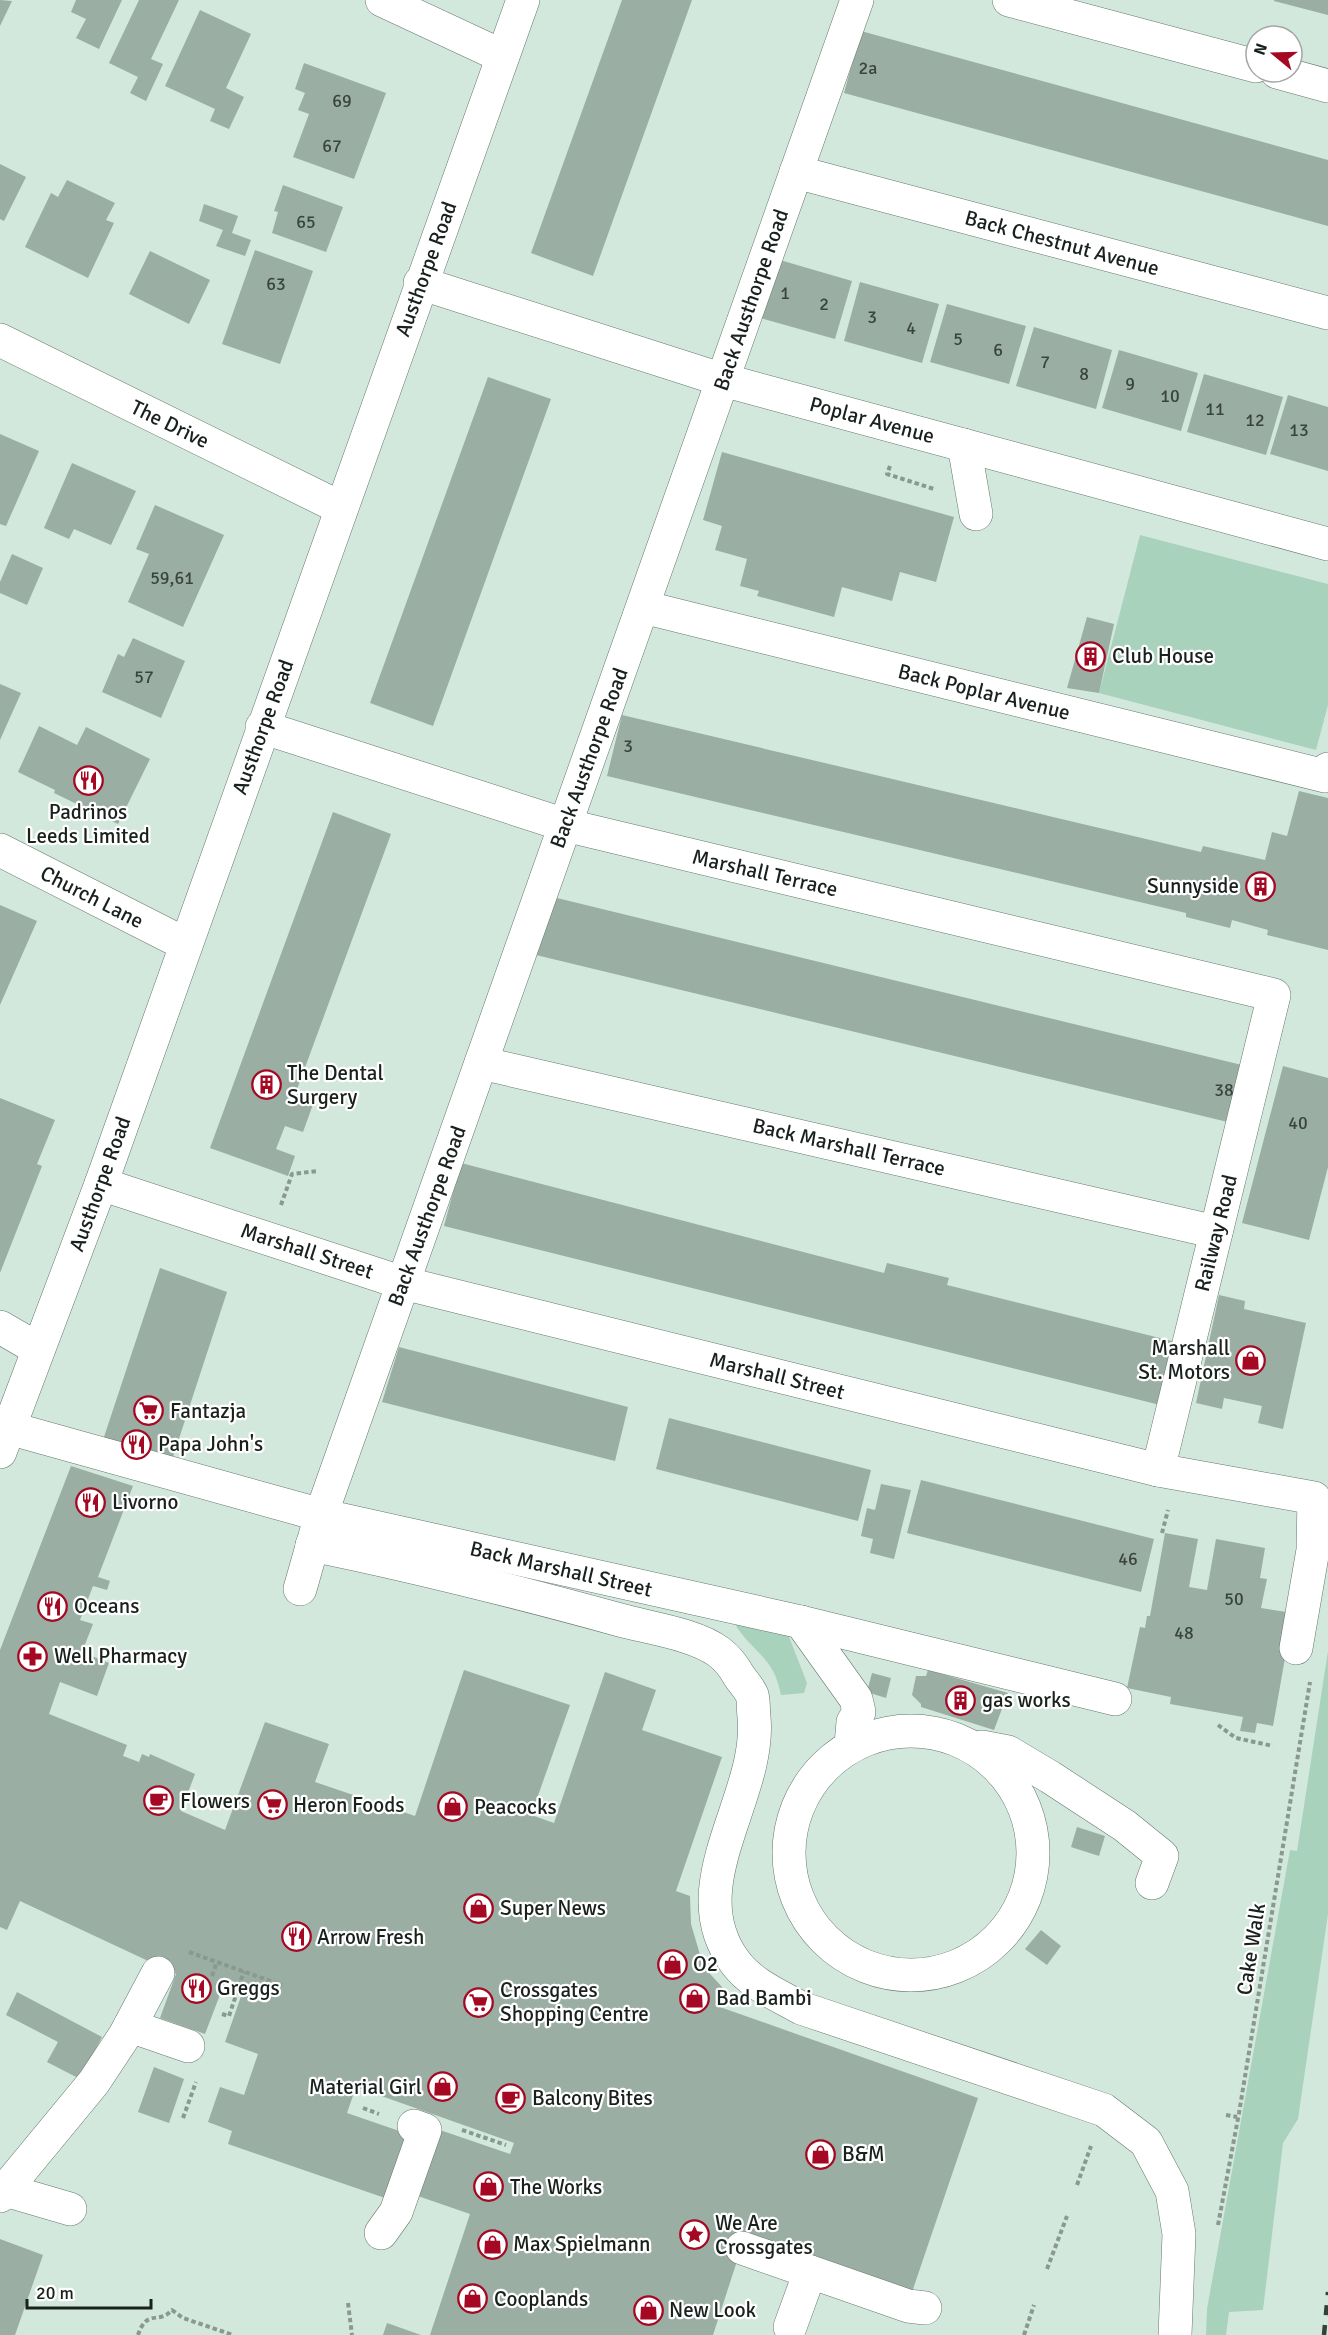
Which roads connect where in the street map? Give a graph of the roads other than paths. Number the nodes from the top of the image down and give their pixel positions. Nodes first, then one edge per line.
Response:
1 (382, 0) edge
2 (523, 0) edge
3 (857, 0) edge
4 (1009, 0) edge
5 (502, 56) junction
6 (1244, 63) edge
7 (1304, 80) edge
8 (1328, 86) edge
9 (796, 172) junction
10 (420, 283) junction
11 (1328, 313) edge
12 (0, 340) edge
13 (723, 380) junction
14 (964, 446) junction
15 (341, 508) junction
16 (976, 514) dead end
17 (1328, 544) edge
18 (643, 607) junction
19 (262, 727) junction
20 (1326, 773) edge
21 (565, 825) junction
22 (0, 850) edge
23 (185, 944) junction
24 (1275, 995) joint
25 (481, 1063) junction
26 (101, 1184) junction
27 (1216, 1232) junction
28 (404, 1283) junction
29 (0, 1327) edge
30 (38, 1348) junction
31 (5, 1440) edge
32 (1158, 1470) junction
33 (316, 1530) junction
34 (300, 1589) dead end
35 (801, 1622) junction
36 (1303, 1663) road end
37 (1115, 1699) dead end
38 (969, 1744) junction
39 (851, 1745) junction
40 (1050, 1777) junction
41 (1032, 1861) junction
42 (1152, 1883) dead end
43 (159, 1973) dead end
44 (130, 2026) junction
45 (188, 2046) dead end
46 (427, 2127) road end
47 (3, 2193) edge
48 (70, 2209) dead end
49 (381, 2233) dead end
50 (742, 2248) dead end
51 (810, 2272) junction
52 (925, 2308) dead end
53 (790, 2327) dead end
54 (1175, 2335) edge

1 - 5 street
2 - 5 street, Austhorpe Road
3 - 9 street, Back Austhorpe Road
4 - 6 street
5 - 10 street, Austhorpe Road
7 - 8 street
9 - 11 street, Back Chestnut Avenue
9 - 13 street, Back Austhorpe Road
10 - 13 street, Poplar Avenue
10 - 15 street, Austhorpe Road
12 - 15 street, The Drive
13 - 14 street, Poplar Avenue
13 - 18 street, Back Austhorpe Road
14 - 16 street
14 - 17 street, Poplar Avenue
15 - 19 street, Austhorpe Road
18 - 20 street, Back Poplar Avenue
18 - 21 street, Back Austhorpe Road
19 - 21 street, Marshall Terrace
19 - 23 street, Austhorpe Road
21 - 24 street, Marshall Terrace
21 - 25 street, Back Austhorpe Road
22 - 23 street, Church Lane
23 - 26 street, Austhorpe Road
24 - 27 street, Railway Road
25 - 27 street, Back Marshall Terrace
25 - 28 street, Back Austhorpe Road
26 - 28 street, Marshall Street
26 - 30 street, Austhorpe Road
27 - 32 street, Railway Road
28 - 32 street, Marshall Street
28 - 33 street, Back Austhorpe Road
29 - 30 street
30 - 31 street, Austhorpe Road
31 - 33 street, Back Marshall Street
32 - 36 street, Marshall Street
33 - 34 street, Back Austhorpe Road
33 - 35 street, Back Marshall Street
33 - 54 street
35 - 37 street, Back Marshall Street
35 - 39 street
38 - 39 street
38 - 40 street
38 - 41 street
39 - 41 street
40 - 41 street
40 - 42 street
43 - 44 street
44 - 45 street
44 - 47 street
46 - 49 street
47 - 48 street
50 - 51 street
51 - 52 street
51 - 53 street

